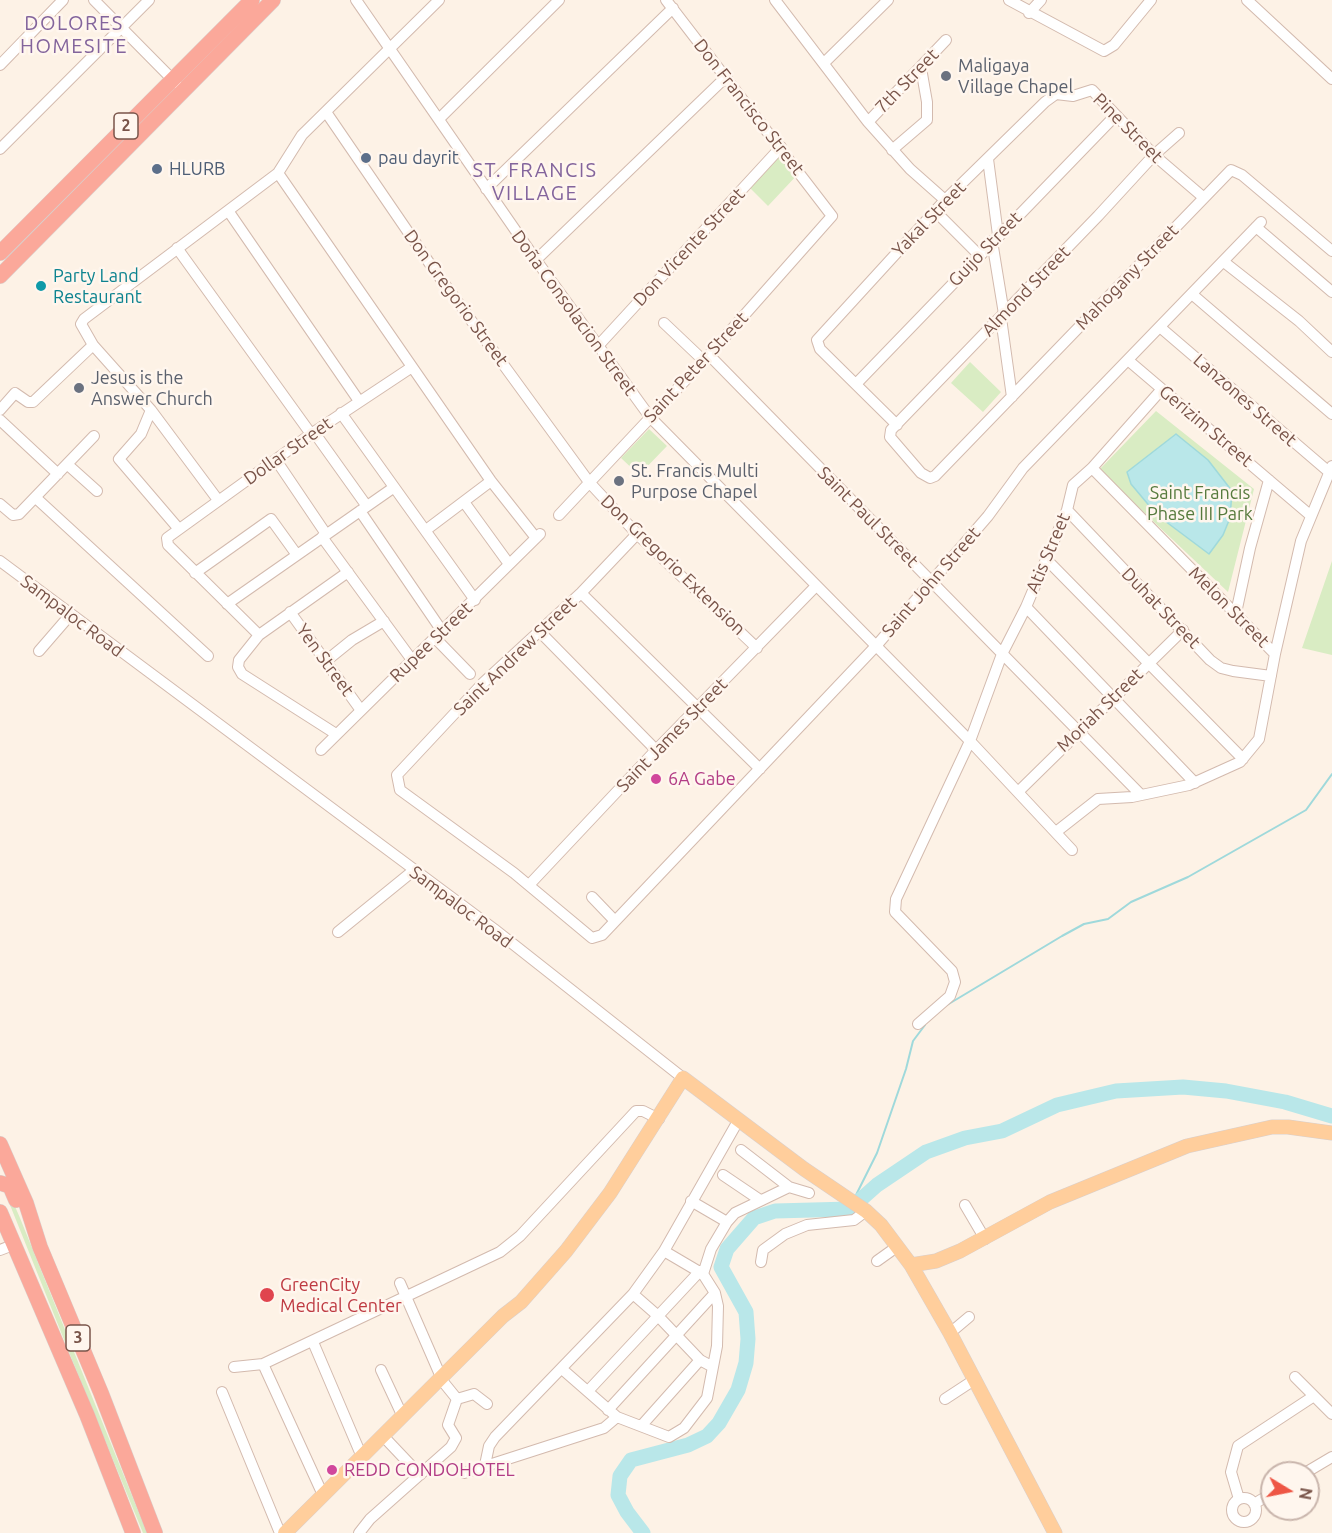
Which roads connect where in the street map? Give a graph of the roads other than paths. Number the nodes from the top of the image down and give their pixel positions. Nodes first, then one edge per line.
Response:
1 (63, 0) edge
2 (94, 0) edge
3 (149, 0) edge
4 (252, 0) edge
5 (273, 0) edge
6 (356, 0) edge
7 (439, 0) edge
8 (559, 0) edge
9 (888, 0) edge
10 (1009, 0) edge
11 (1041, 0) edge
12 (1151, 0) edge
13 (1247, 0) edge
14 (780, 2) edge
15 (670, 4) edge
16 (1029, 13) junction
17 (121, 28) junction
18 (946, 40) dead end
19 (390, 48) junction
20 (824, 63) junction
21 (0, 64) edge
22 (921, 68) junction
23 (727, 76) junction
24 (1332, 80) edge
25 (177, 85) junction
26 (1045, 102) joint
27 (326, 112) junction
28 (1115, 116) junction
29 (439, 119) junction
30 (868, 122) junction
31 (1179, 133) dead end
32 (781, 147) junction
33 (0, 149) edge
34 (892, 150) junction
35 (1154, 155) junction
36 (988, 159) junction
37 (278, 173) junction
38 (486, 189) junction
39 (1203, 197) junction
40 (945, 200) junction
41 (935, 211) junction
42 (229, 212) junction
43 (832, 216) joint
44 (995, 238) junction
45 (177, 248) junction
46 (1332, 251) edge
47 (0, 253) edge
48 (979, 255) junction
49 (536, 260) junction
50 (1224, 262) junction
51 (0, 276) edge
52 (1332, 292) edge
53 (1193, 295) junction
54 (1002, 316) junction
55 (664, 323) dead end
56 (1161, 328) junction
57 (93, 345) junction
58 (597, 347) junction
59 (1332, 352) edge
60 (706, 357) junction
61 (1129, 361) junction
62 (412, 367) junction
63 (856, 384) junction
64 (1162, 389) junction
65 (1012, 397) junction
66 (359, 401) junction
67 (0, 410) edge
68 (151, 410) junction
69 (342, 413) junction
70 (1332, 414) edge
71 (650, 417) junction
72 (0, 420) edge
73 (897, 425) junction
74 (311, 434) junction
75 (94, 436) dead end
76 (276, 460) junction
77 (68, 465) junction
78 (1092, 468) junction
79 (1330, 469) edge
80 (58, 474) junction
81 (1269, 480) junction
82 (491, 481) junction
83 (588, 482) junction
84 (393, 488) junction
85 (97, 491) dead end
86 (36, 498) junction
87 (218, 500) junction
88 (464, 502) junction
89 (0, 504) edge
90 (363, 508) junction
91 (1067, 510) junction
92 (559, 515) dead end
93 (1310, 515) junction
94 (178, 528) junction
95 (426, 530) junction
96 (637, 534) junction
97 (324, 536) junction
98 (297, 555) junction
99 (1046, 559) junction
100 (0, 561) edge
101 (509, 564) junction
102 (348, 572) junction
103 (195, 573) junction
104 (932, 581) junction
105 (816, 586) junction
106 (581, 593) junction
107 (475, 600) junction
108 (227, 604) junction
109 (1026, 607) junction
110 (290, 612) junction
111 (1236, 613) junction
112 (71, 614) junction
113 (384, 621) junction
114 (1183, 630) junction
115 (540, 632) junction
116 (438, 634) junction
117 (260, 635) junction
118 (876, 646) junction
119 (758, 648) junction
120 (39, 651) dead end
121 (1002, 654) junction
122 (1275, 654) junction
123 (208, 656) dead end
124 (412, 660) junction
125 (326, 661) junction
126 (1147, 663) junction
127 (470, 674) dead end
128 (1270, 676) junction
129 (1114, 696) junction
130 (360, 709) junction
131 (696, 709) junction
132 (1078, 730) junction
133 (336, 734) junction
134 (970, 741) junction
135 (321, 750) dead end
136 (656, 750) junction
137 (1243, 759) junction
138 (760, 769) junction
139 (1195, 783) junction
140 (1019, 790) junction
141 (1141, 795) junction
142 (1056, 832) junction
143 (1072, 850) dead end
144 (413, 871) junction
145 (529, 885) junction
146 (592, 897) dead end
147 (615, 921) junction
148 (338, 932) dead end
149 (918, 1024) dead end
150 (683, 1078) junction
151 (659, 1119) junction
152 (738, 1121) junction
153 (1332, 1133) edge
154 (0, 1144) edge
155 (741, 1150) dead end
156 (4, 1161) edge
157 (723, 1175) dead end
158 (0, 1184) edge
159 (789, 1187) junction
160 (809, 1193) dead end
161 (760, 1200) junction
162 (691, 1201) junction
163 (26, 1203) junction
164 (965, 1205) dead end
165 (864, 1210) junction
166 (0, 1212) edge
167 (726, 1222) junction
168 (985, 1239) junction
169 (898, 1246) junction
170 (7, 1247) edge
171 (663, 1251) junction
172 (877, 1261) dead end
173 (761, 1262) dead end
174 (911, 1265) junction
175 (702, 1272) junction
176 (400, 1283) dead end
177 (715, 1293) junction
178 (633, 1294) junction
179 (408, 1298) junction
180 (657, 1315) junction
181 (969, 1317) dead end
182 (950, 1333) junction
183 (677, 1337) junction
184 (313, 1342) junction
185 (700, 1360) junction
186 (263, 1364) junction
187 (234, 1367) dead end
188 (713, 1367) junction
189 (562, 1369) junction
190 (381, 1370) dead end
191 (1295, 1377) dead end
192 (441, 1378) junction
193 (974, 1380) junction
194 (588, 1391) junction
195 (222, 1392) dead end
196 (1314, 1396) junction
197 (457, 1399) junction
198 (945, 1399) dead end
199 (487, 1404) dead end
200 (612, 1413) junction
201 (1332, 1414) edge
202 (403, 1417) junction
203 (642, 1425) junction
204 (384, 1437) junction
205 (362, 1458) junction
206 (485, 1465) junction
207 (464, 1473) dead end
208 (420, 1475) junction
209 (323, 1495) junction
210 (1239, 1499) junction
211 (1260, 1500) edge
212 (1254, 1504) junction
213 (1248, 1522) junction
214 (133, 1533) edge
215 (155, 1533) edge
216 (280, 1533) edge
217 (285, 1533) edge
218 (359, 1533) edge
219 (1055, 1533) edge
220 (1253, 1533) edge

1 - 21 street
2 - 17 street
3 - 17 street
4 - 25 highway, 2
5 - 25 highway, 2
6 - 19 street, Doña Consolacion Street
7 - 19 street
8 - 29 street
9 - 20 street
10 - 16 street
11 - 16 street
12 - 16 street
13 - 24 street
14 - 20 street
15 - 23 street, Don Francisco Street
15 - 38 street
17 - 25 street
17 - 33 street
18 - 22 street, 7th Street
19 - 27 street
19 - 29 street, Doña Consolacion Street
20 - 30 street
22 - 30 street, 7th Street
22 - 34 street
23 - 32 street, Don Francisco Street
23 - 49 street
25 - 47 highway, 2
25 - 51 highway, 2
26 - 28 street, Pine Street
26 - 36 street, Yakal Street
27 - 37 street
27 - 83 street, Don Gregorio Street
28 - 35 street, Pine Street
28 - 44 street, Guijo Street
29 - 38 street, Doña Consolacion Street
30 - 34 street
31 - 35 street, Almond Street
32 - 43 street, Don Francisco Street
32 - 58 street, Don Vicente Street
34 - 40 street
35 - 39 street, Pine Street
35 - 54 street, Almond Street
36 - 40 street, Yakal Street
36 - 44 street
37 - 42 street
37 - 62 street
38 - 49 street, Doña Consolacion Street
39 - 46 street, Mahogany Street
39 - 65 street, Mahogany Street
40 - 41 street, Yakal Street
41 - 48 street
41 - 63 street, Yakal Street
42 - 45 street
42 - 66 street
43 - 60 street, Saint Peter Street
44 - 48 street, Guijo Street
44 - 54 street
45 - 57 street
45 - 74 street
48 - 63 street, Guijo Street
49 - 58 street, Doña Consolacion Street
50 - 52 street, Saint John Street
50 - 53 street, Saint John Street
50 - 59 street
53 - 56 street, Saint John Street
53 - 70 street
54 - 65 street
54 - 73 street, Almond Street
55 - 60 street, Saint Paul Street
56 - 61 street, Saint John Street
56 - 79 street, Lanzones Street
57 - 67 street
57 - 68 street
58 - 71 street, Doña Consolacion Street
60 - 71 street, Saint Peter Street
60 - 104 street, Saint Paul Street
61 - 64 street, Gerizim Street
61 - 104 street, Saint John Street
62 - 66 street, Dollar Street
62 - 82 street
63 - 73 street
64 - 78 street, Atis Street
64 - 81 street, Gerizim Street
65 - 73 street, Mahogany Street
66 - 69 street, Dollar Street
68 - 87 street
68 - 94 street
69 - 74 street, Dollar Street
69 - 84 street
71 - 83 street, Saint Peter Street
71 - 105 street, Doña Consolacion Street
72 - 80 street
74 - 76 street, Dollar Street
74 - 90 street
75 - 77 street
76 - 87 street, Dollar Street
76 - 97 street
77 - 80 street
77 - 85 street
78 - 91 street, Atis Street
78 - 111 street, Melon Street
79 - 93 street
80 - 86 street
81 - 93 street, Gerizim Street
81 - 111 street
82 - 88 street
82 - 101 street, Rupee Street
83 - 92 street, Saint Peter Street
83 - 96 street, Don Gregorio Extension
84 - 90 street
84 - 95 street
86 - 89 street
86 - 123 street
87 - 94 street, Dollar Street
88 - 95 street
88 - 101 street
90 - 97 street
90 - 116 street
91 - 99 street, Atis Street
91 - 114 street, Duhat Street
93 - 122 street
94 - 103 street, Dollar Street
95 - 107 street
96 - 106 street, Saint Andrew Street
96 - 119 street, Don Gregorio Extension
97 - 98 street
97 - 102 street
98 - 103 street
98 - 108 street
99 - 109 street, Atis Street
99 - 126 street
100 - 112 street, Sampaloc Road
101 - 107 street, Rupee Street
102 - 110 street
102 - 113 street
103 - 108 street
104 - 118 street, Saint John Street
104 - 121 street, Saint Paul Street
105 - 118 street, Doña Consolacion Street
105 - 119 street, Saint James Street
106 - 115 street, Saint Andrew Street
106 - 131 street
107 - 116 street, Rupee Street
108 - 117 street
109 - 121 street, Atis Street
109 - 129 street
110 - 117 street
110 - 125 street, Yen Street
111 - 122 street, Melon Street
112 - 120 street
112 - 144 street, Sampaloc Road
113 - 124 street
113 - 125 street
114 - 126 street, Moriah Street
114 - 128 street, Duhat Street
115 - 136 street
115 - 145 street, Saint Andrew Street
116 - 124 street, Rupee Street
116 - 127 street
117 - 133 street
118 - 134 street, Doña Consolacion Street
118 - 138 street, Saint John Street
119 - 131 street, Saint James Street
121 - 132 street, Saint Paul Street
121 - 134 street, Atis Street
122 - 128 street, Melon Street
124 - 130 street, Rupee Street
125 - 130 street, Yen Street
126 - 129 street, Moriah Street
126 - 137 street
128 - 137 street, Melon Street
129 - 132 street, Moriah Street
129 - 139 street
130 - 133 street, Rupee Street
131 - 136 street, Saint James Street
131 - 138 street
132 - 140 street, Moriah Street
132 - 141 street, Saint Paul Street
133 - 135 street, Rupee Street
134 - 140 street, Doña Consolacion Street
134 - 149 street, Atis Street
136 - 145 street, Saint James Street
137 - 139 street, Melon Street
138 - 147 street, Saint John Street
139 - 141 street, Melon Street
140 - 142 street, Doña Consolacion Street
141 - 142 street, Melon Street
142 - 143 street, Doña Consolacion Street
144 - 148 street
144 - 150 street, Sampaloc Road
145 - 147 street, Saint John Street
146 - 147 street
150 - 151 main road
150 - 152 main road, Sampaloc Road
151 - 179 street
151 - 192 main road
152 - 162 street
152 - 165 main road, Sampaloc Road
153 - 168 main road
154 - 156 highway, 3
155 - 159 street
156 - 163 highway, 3
157 - 161 street
158 - 163 highway
159 - 160 street
159 - 161 street
161 - 167 street
162 - 167 street
162 - 171 street
163 - 215 highway, 3
164 - 168 street
165 - 169 main road, Sampaloc Road
165 - 173 street
166 - 170 highway, 3
167 - 175 street
168 - 174 main road
169 - 172 street
169 - 174 main road, Sampaloc Road
170 - 214 highway, 3
171 - 175 street
171 - 178 street
174 - 182 main road, Sampaloc Road
175 - 177 street
175 - 180 street
176 - 179 street
177 - 183 street
177 - 188 street
178 - 180 street
178 - 189 street
179 - 184 street
179 - 192 street
180 - 183 street
180 - 194 street
181 - 182 street
182 - 193 main road, Sampaloc Road
183 - 185 street
183 - 200 street
184 - 186 street
184 - 205 street
185 - 188 street
185 - 203 street
186 - 187 street
186 - 209 street
188 - 203 street
189 - 194 street
189 - 206 street
190 - 202 street
191 - 196 street
192 - 197 street
192 - 202 main road
193 - 198 street
193 - 219 main road, Sampaloc Road
194 - 200 street
195 - 216 street
196 - 201 street
196 - 210 street
197 - 199 street
197 - 208 street
200 - 203 street
200 - 206 street
202 - 204 main road
204 - 205 main road
204 - 208 street
205 - 209 main road
206 - 207 street
208 - 218 street
209 - 217 main road
210 - 212 street
210 - 213 street
211 - 212 street
212 - 213 street
213 - 220 street

